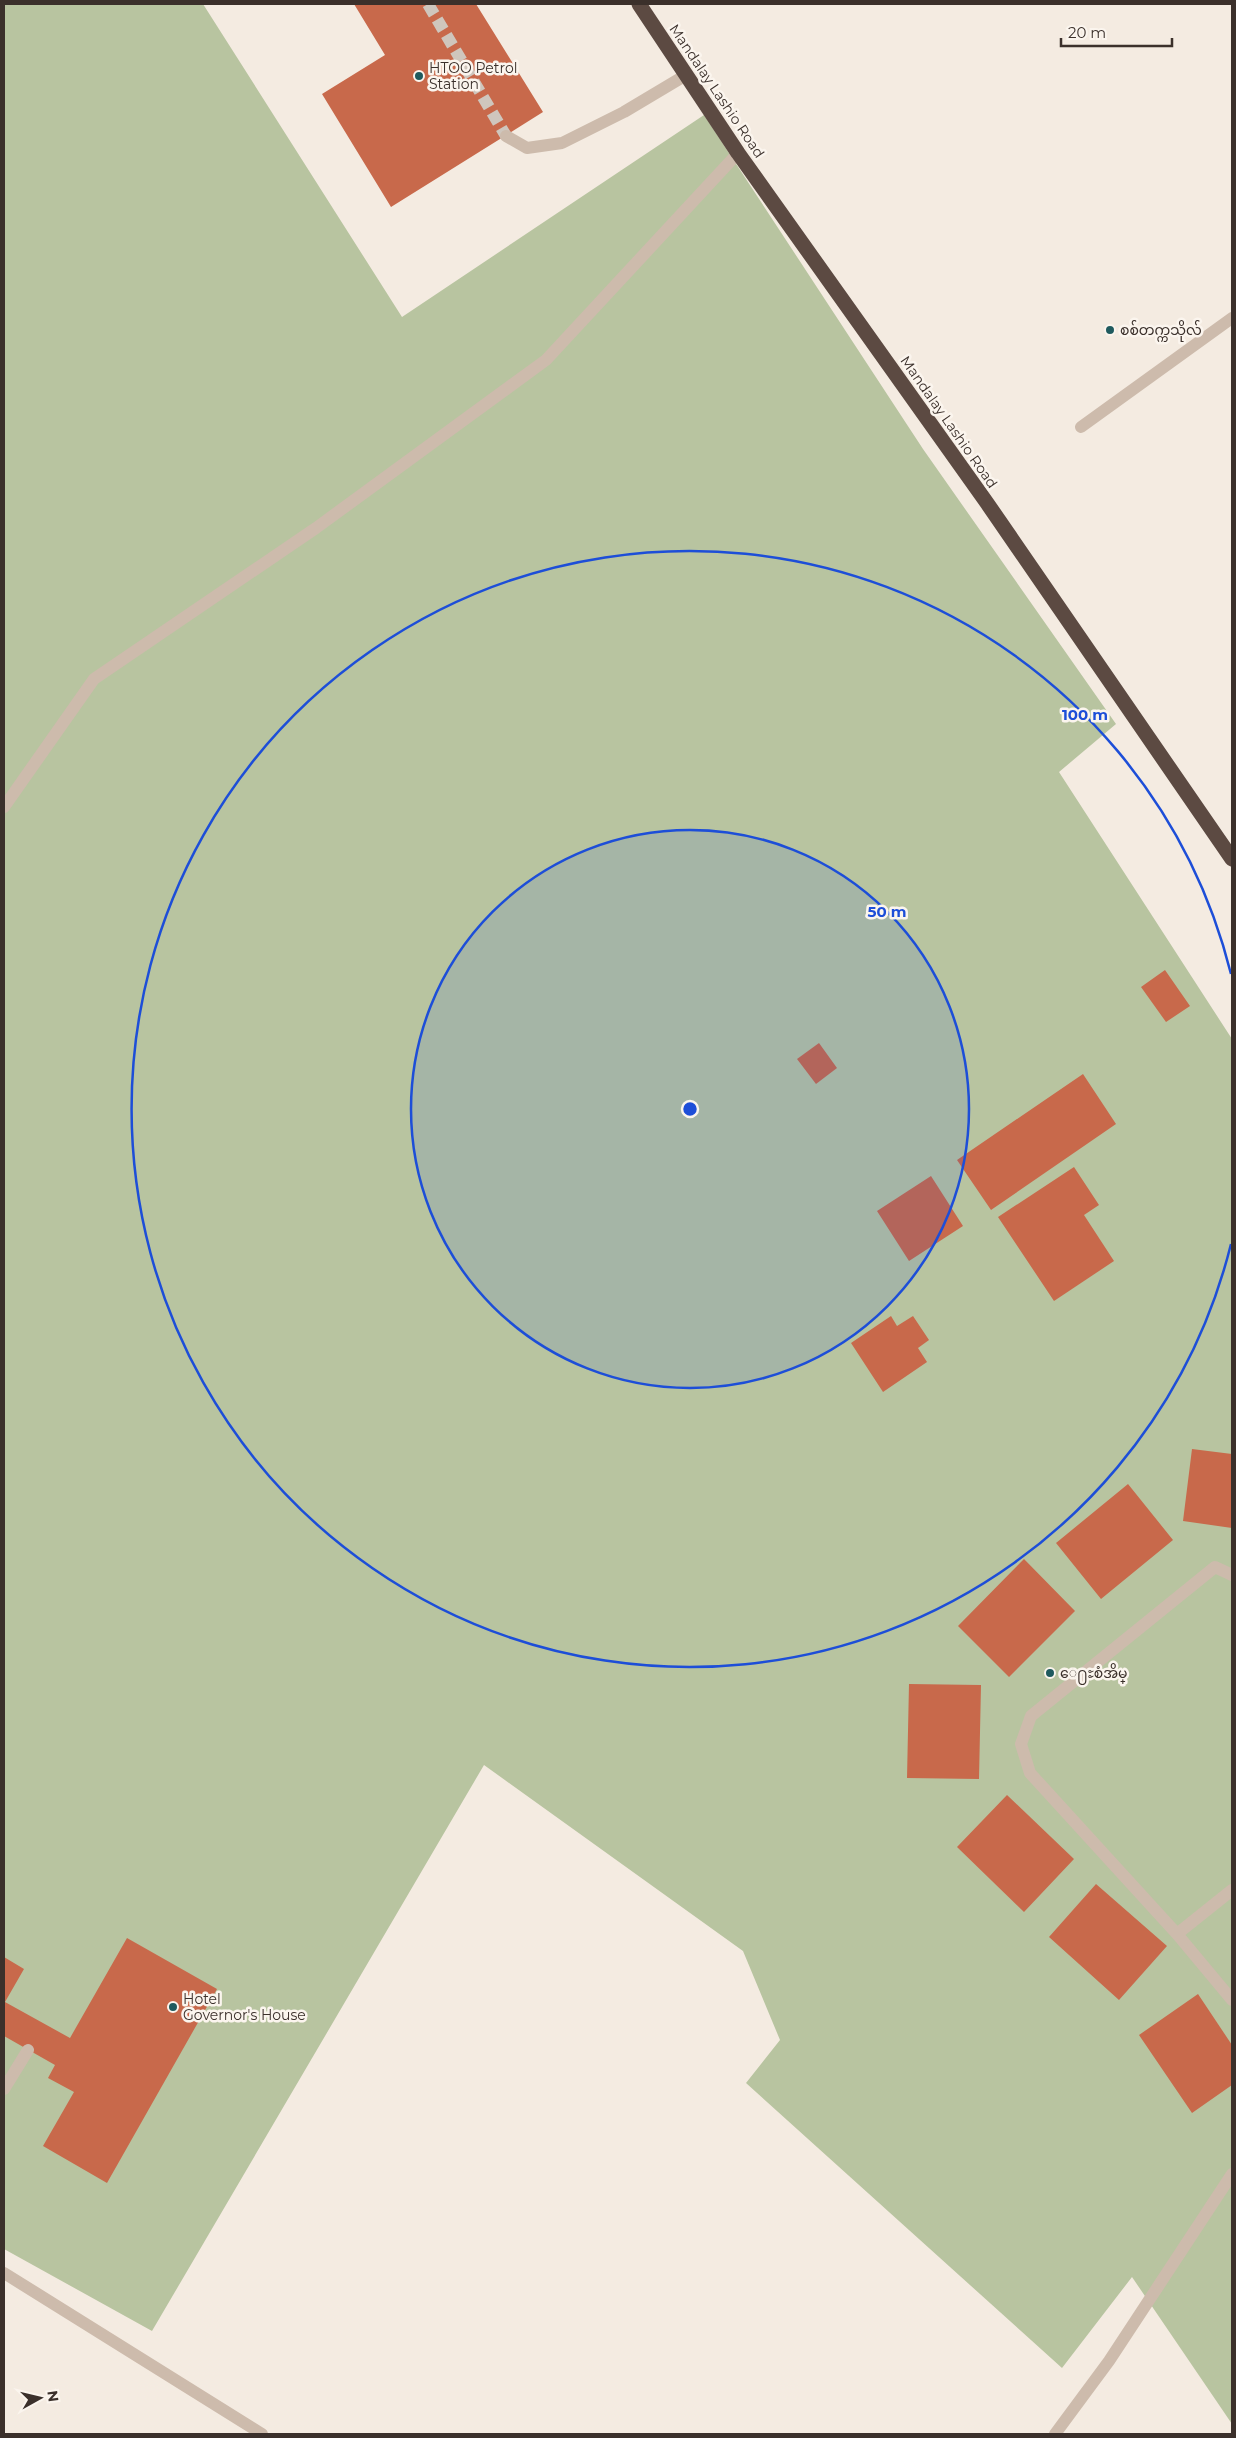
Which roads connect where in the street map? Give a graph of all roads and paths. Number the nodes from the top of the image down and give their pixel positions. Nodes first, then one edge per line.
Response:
1 (639, 4) edge
2 (686, 75) junction
3 (506, 136) tunnel mouth
4 (738, 153) junction
5 (1232, 318) edge
6 (1081, 426) dead end
7 (4, 807) edge
8 (1232, 859) edge
9 (1232, 1575) edge
10 (1232, 1890) edge
11 (1176, 1934) junction
12 (1232, 2000) edge
13 (28, 2050) dead end
14 (4, 2089) edge
15 (1232, 2174) edge
16 (4, 2273) edge
17 (262, 2434) edge
18 (1055, 2434) edge

1 - 2 highway, Mandalay Lashio Road
2 - 3 street
2 - 4 highway, Mandalay Lashio Road
4 - 7 street
4 - 8 highway, Mandalay Lashio Road
5 - 6 street
9 - 11 street
10 - 11 street
11 - 12 street
13 - 14 street
15 - 18 street
16 - 17 street

